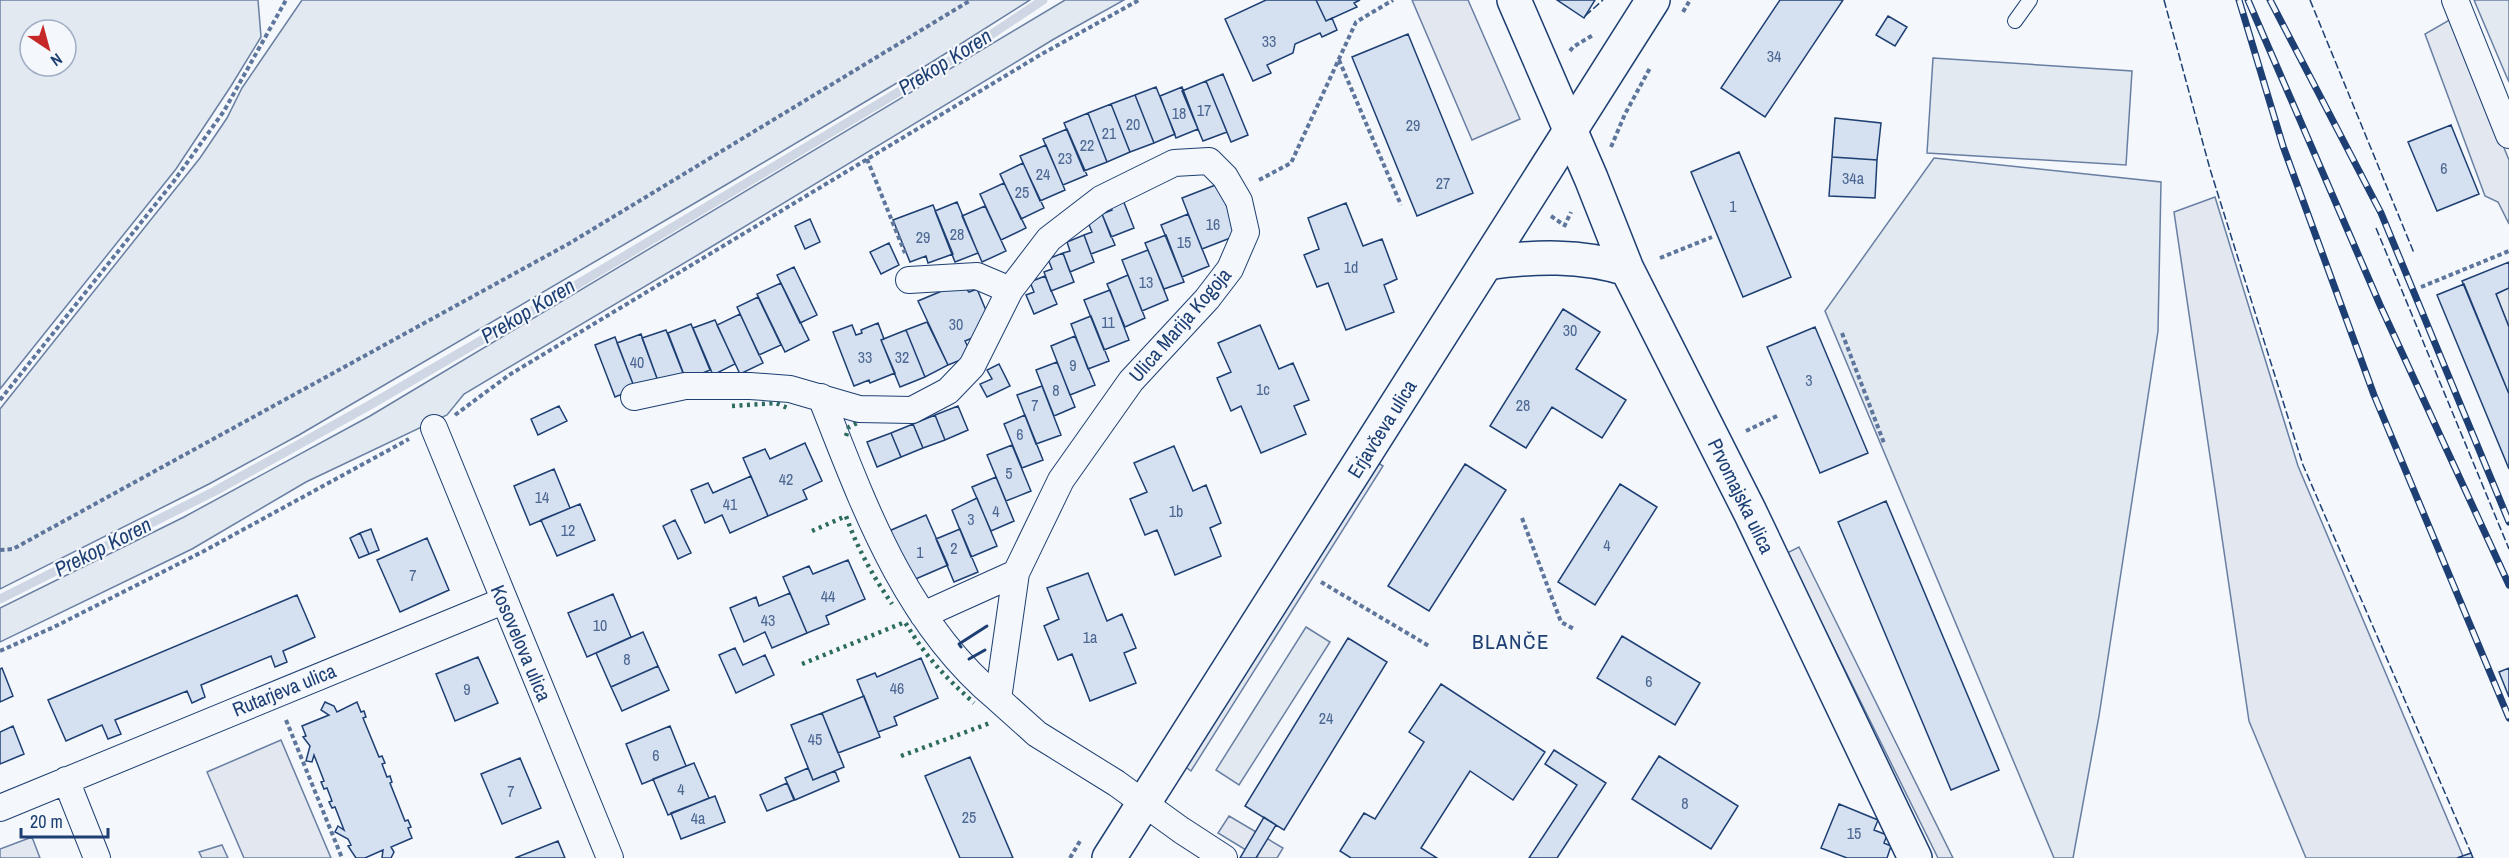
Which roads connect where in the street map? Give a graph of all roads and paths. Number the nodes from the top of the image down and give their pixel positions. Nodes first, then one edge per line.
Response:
1 (286, 0) edge
2 (971, 0) edge
3 (1139, 0) edge
4 (1393, 0) edge
5 (1514, 0) edge
6 (1653, 0) edge
7 (2030, 0) edge
8 (2455, 0) edge
9 (2015, 21) dead end
10 (1602, 30) dead end
11 (1573, 47) dead end
12 (1339, 59) junction
13 (1652, 64) dead end
14 (1571, 132) junction
15 (2509, 135) edge
16 (1609, 150) dead end
17 (867, 159) junction
18 (1234, 193) junction
19 (1401, 205) dead end
20 (1712, 237) dead end
21 (2509, 251) edge
22 (1660, 258) dead end
23 (1487, 263) junction
24 (1628, 269) junction
25 (912, 280) joint
26 (2421, 286) dead end
27 (1010, 290) junction
28 (1842, 333) dead end
29 (634, 398) dead end
30 (821, 398) junction
31 (0, 400) edge
32 (1779, 415) dead end
33 (434, 428) junction
34 (1746, 431) dead end
35 (1884, 442) dead end
36 (1522, 518) dead end
37 (0, 550) edge
38 (1016, 573) junction
39 (1317, 580) dead end
40 (503, 601) junction
41 (922, 615) junction
42 (1574, 629) dead end
43 (1429, 646) dead end
44 (0, 651) edge
45 (276, 694) junction
46 (998, 699) junction
47 (66, 780) junction
48 (1145, 803) junction
49 (0, 808) edge
50 (98, 858) edge
51 (342, 858) edge
52 (610, 858) edge
53 (1109, 858) edge
54 (1224, 858) edge
55 (1915, 858) edge

1 - 31 path
2 - 37 path
3 - 17 path
4 - 12 path
5 - 14 street, Prvomajska ulica
6 - 14 street, Erjavčeva ulica
7 - 9 lane
8 - 15 street
10 - 11 path
12 - 18 path
12 - 19 path
13 - 16 path
14 - 23 street, Erjavčeva ulica
14 - 24 street, Prvomajska ulica
17 - 25 path
17 - 33 path
18 - 27 street, Ulica Marija Kogoja
18 - 38 street, Ulica Marija Kogoja
20 - 22 path
21 - 26 path
23 - 24 street
23 - 48 street, Erjavčeva ulica
24 - 55 street, Prvomajska ulica
25 - 27 street
27 - 30 street, Ulica Marija Kogoja
28 - 35 path
29 - 30 street, Ulica Marija Kogoja
30 - 41 street
32 - 34 path
33 - 40 street, Kosovelova ulica
33 - 44 path
36 - 42 path
38 - 41 street
38 - 46 street, Ulica Marija Kogoja
39 - 43 path
40 - 45 street, Rutarjeva ulica
40 - 52 street, Kosovelova ulica
41 - 46 street
45 - 47 street, Rutarjeva ulica
45 - 51 path
46 - 48 street
47 - 49 street, Rutarjeva ulica
47 - 50 street
48 - 53 street, Erjavčeva ulica
48 - 54 street

